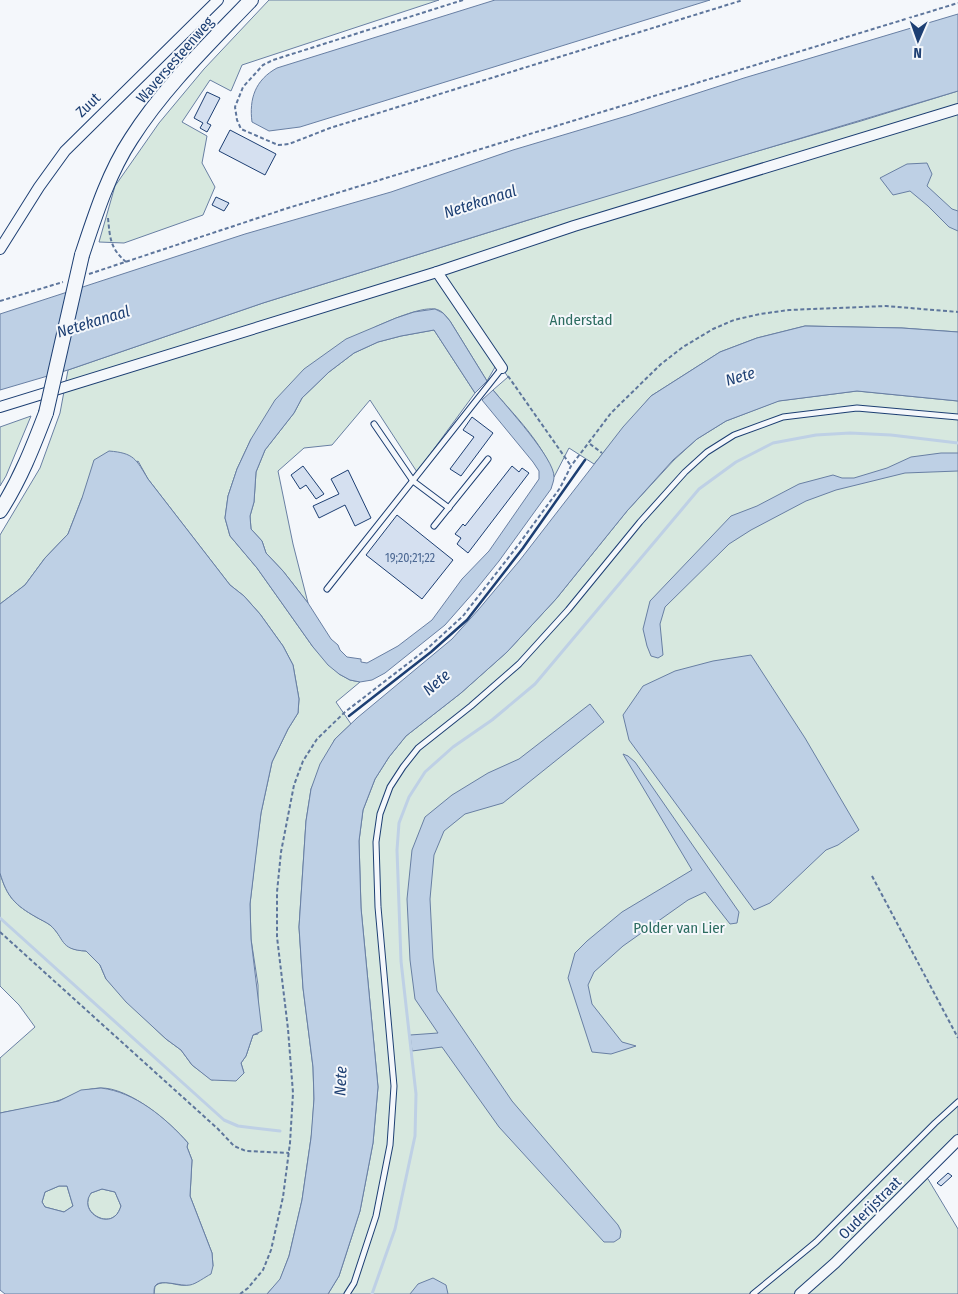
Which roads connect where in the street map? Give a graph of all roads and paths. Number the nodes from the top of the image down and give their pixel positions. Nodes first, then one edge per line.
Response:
1 (218, 0) edge
2 (251, 0) edge
3 (463, 0) edge
4 (743, 0) edge
5 (958, 2) edge
6 (958, 109) edge
7 (108, 217) dead end
8 (0, 249) edge
9 (126, 262) junction
10 (437, 272) junction
11 (82, 276) dead end
12 (64, 282) dead end
13 (0, 301) edge
14 (958, 312) edge
15 (502, 368) junction
16 (0, 407) edge
17 (958, 417) edge
18 (374, 424) dead end
19 (590, 443) junction
20 (602, 453) dead end
21 (488, 458) dead end
22 (571, 466) junction
23 (413, 482) junction
24 (449, 508) junction
25 (0, 511) edge
26 (434, 526) dead end
27 (327, 589) dead end
28 (872, 876) dead end
29 (0, 932) edge
30 (958, 1038) edge
31 (958, 1102) edge
32 (958, 1140) edge
33 (289, 1153) junction
34 (240, 1294) edge
35 (347, 1294) edge
36 (753, 1294) edge
37 (800, 1294) edge

1 - 8 street, Zuut
2 - 25 main road, Waversesteenweg, bridge
3 - 4 path
5 - 9 path
6 - 10 street
7 - 9 path
9 - 11 path
10 - 15 street
10 - 16 street
12 - 13 path
14 - 19 path
15 - 22 path
15 - 23 lane
17 - 35 lane
18 - 23 lane
19 - 20 path
19 - 22 path
21 - 24 lane
22 - 33 path
23 - 24 lane
23 - 27 lane
24 - 26 lane
28 - 30 path
29 - 33 path
31 - 36 lane
32 - 37 street, Ouderijstraat
33 - 34 path

